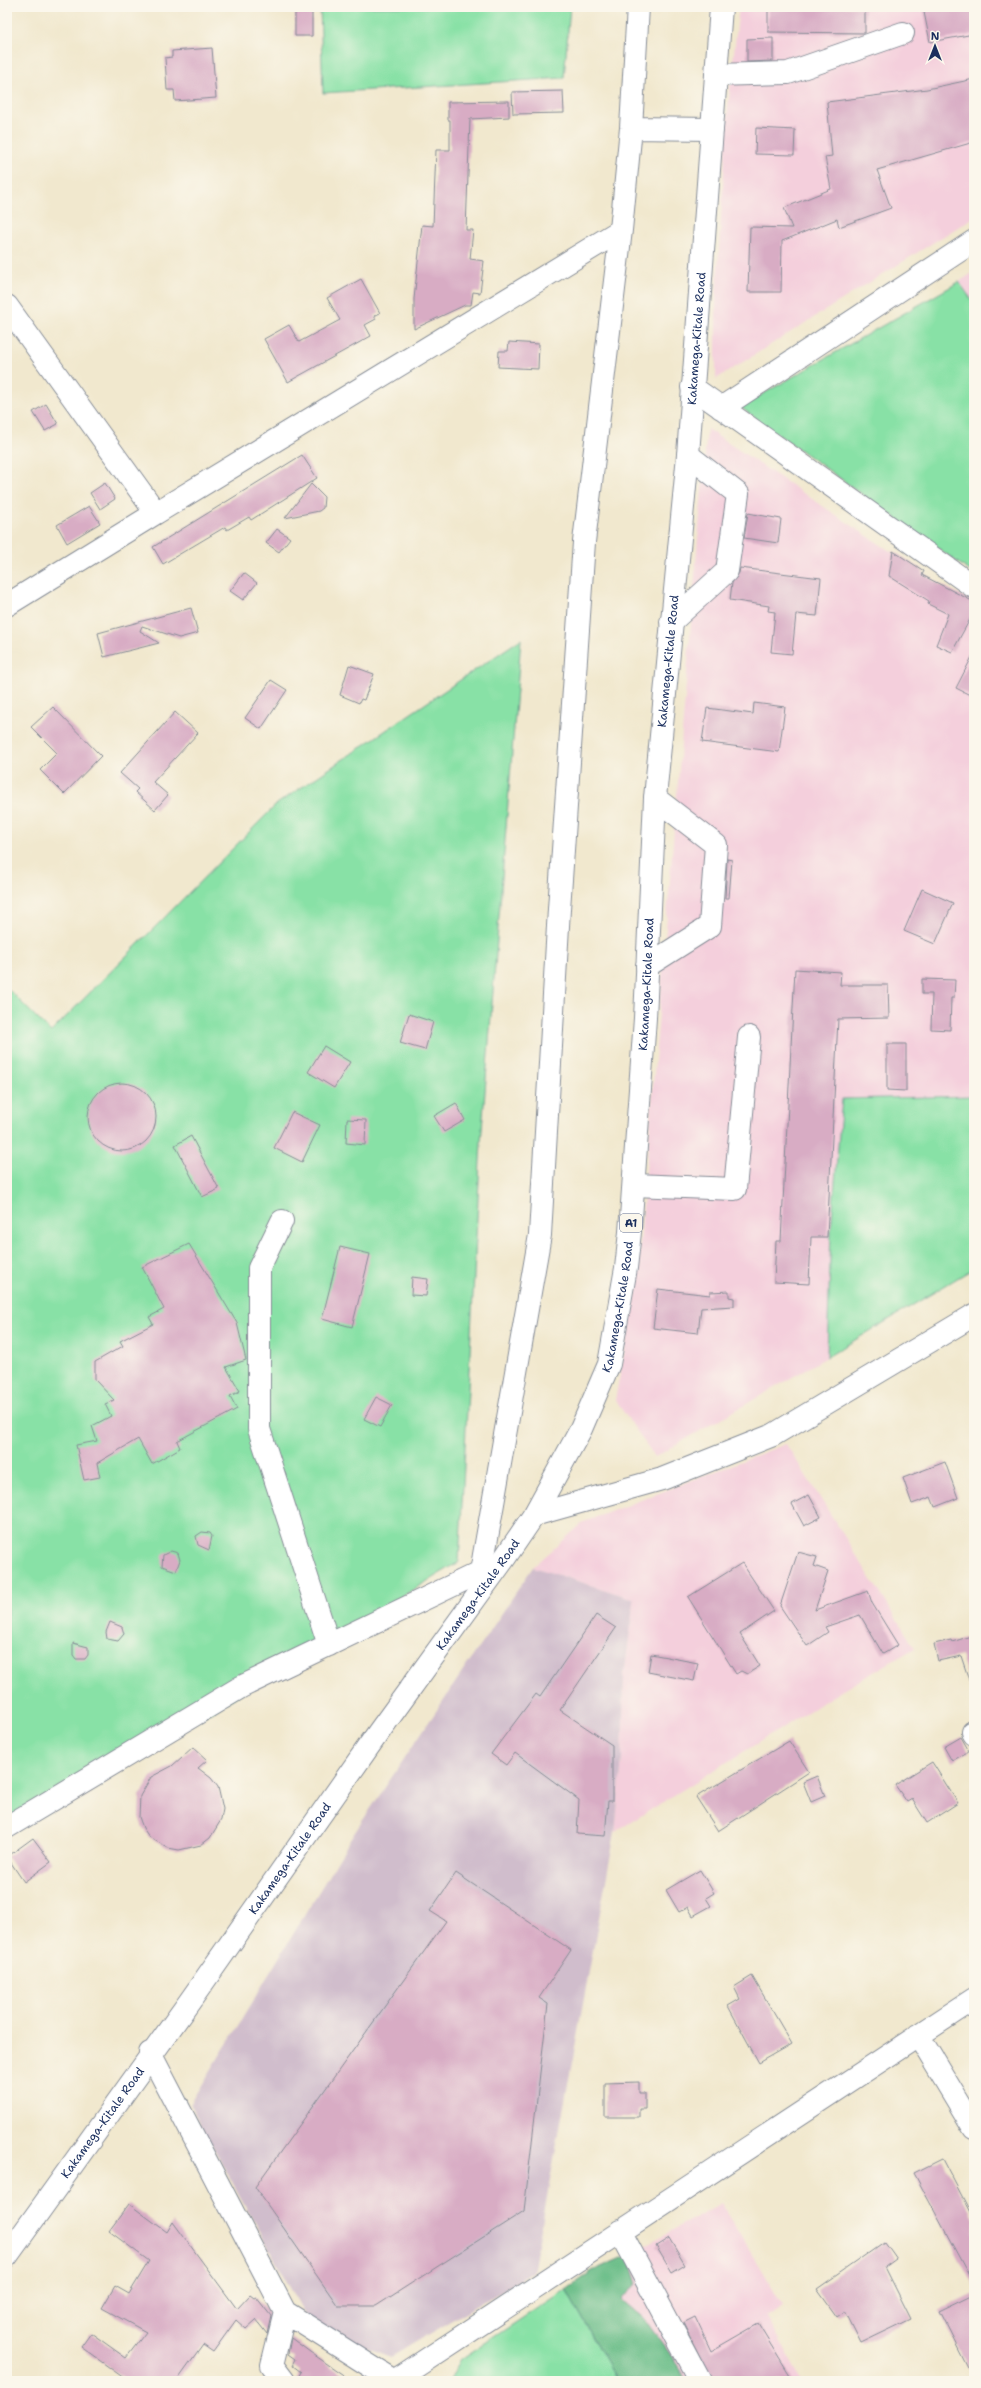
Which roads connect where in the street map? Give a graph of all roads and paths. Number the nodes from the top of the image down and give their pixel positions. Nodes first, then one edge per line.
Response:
1 (638, 7) edge
2 (721, 7) edge
3 (903, 33) dead end
4 (716, 75) junction
5 (631, 128) junction
6 (712, 128) junction
7 (621, 230) junction
8 (974, 241) edge
9 (7, 306) edge
10 (692, 387) junction
11 (721, 408) junction
12 (688, 455) junction
13 (156, 513) junction
14 (974, 587) edge
15 (7, 605) edge
16 (671, 622) junction
17 (655, 798) junction
18 (647, 966) junction
19 (749, 1037) dead end
20 (634, 1185) junction
21 (282, 1221) dead end
22 (974, 1315) edge
23 (534, 1515) junction
24 (504, 1560) junction
25 (481, 1572) junction
26 (329, 1645) junction
27 (7, 1828) edge
28 (974, 1999) edge
29 (918, 2035) junction
30 (150, 2053) junction
31 (974, 2128) edge
32 (620, 2231) junction
33 (7, 2256) edge
34 (285, 2312) junction
35 (284, 2381) edge
36 (394, 2381) edge
37 (700, 2381) edge

1 - 5 main road
2 - 4 main road, Kakamega-Kitale Road / A1
3 - 4 main road
4 - 6 main road, Kakamega-Kitale Road / A1
5 - 6 main road
5 - 7 main road
6 - 10 main road, Kakamega-Kitale Road / A1
7 - 13 main road
7 - 25 main road
8 - 11 main road
9 - 13 main road
10 - 11 main road
10 - 12 main road, Kakamega-Kitale Road / A1
11 - 14 main road
12 - 16 main road, Kakamega-Kitale Road / A1
12 - 16 main road
13 - 15 main road
16 - 17 main road, Kakamega-Kitale Road / A1
17 - 18 main road, Kakamega-Kitale Road / A1
17 - 18 main road
18 - 20 main road, Kakamega-Kitale Road / A1
19 - 20 main road
20 - 23 main road, Kakamega-Kitale Road / A1
21 - 26 main road
22 - 23 main road
23 - 24 main road, Kakamega-Kitale Road / A1
24 - 25 main road
24 - 30 main road, Kakamega-Kitale Road / A1
25 - 26 main road
26 - 27 main road
28 - 29 main road
29 - 31 main road
29 - 32 main road
30 - 33 main road, Kakamega-Kitale Road / A1
30 - 34 main road
32 - 36 main road
32 - 37 main road
34 - 35 main road
34 - 36 main road

